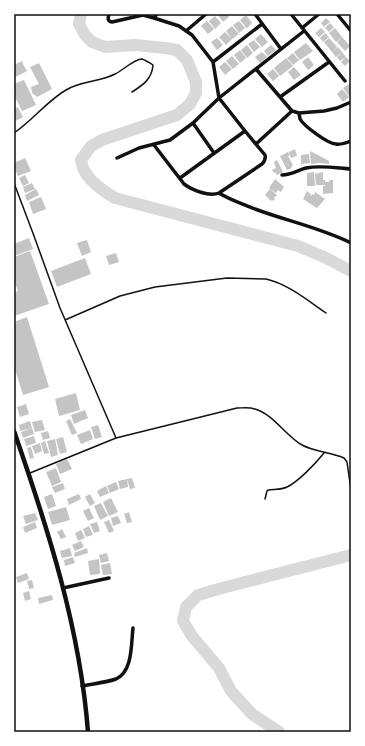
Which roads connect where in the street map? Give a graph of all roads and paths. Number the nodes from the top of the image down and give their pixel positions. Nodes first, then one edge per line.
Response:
1 (109, 14) edge
2 (157, 14) edge
3 (206, 14) edge
4 (254, 14) edge
5 (290, 14) edge
6 (319, 14) edge
7 (337, 14) edge
8 (143, 15) edge
9 (154, 18) junction
10 (262, 24) junction
11 (303, 29) junction
12 (186, 31) junction
13 (351, 31) edge
14 (281, 49) junction
15 (213, 62) junction
16 (329, 62) junction
17 (256, 69) junction
18 (344, 81) dead end
19 (132, 92) dead end
20 (280, 97) junction
21 (219, 98) junction
22 (351, 102) edge
23 (292, 110) junction
24 (299, 113) junction
25 (193, 124) junction
26 (245, 131) junction
27 (14, 133) edge
28 (351, 141) edge
29 (256, 144) junction
30 (154, 145) junction
31 (214, 153) junction
32 (117, 158) dead end
33 (351, 169) edge
34 (282, 175) dead end
35 (180, 178) junction
36 (14, 183) edge
37 (219, 193) junction
38 (351, 243) edge
39 (326, 313) dead end
40 (65, 320) junction
41 (14, 431) edge
42 (116, 438) junction
43 (324, 453) junction
44 (29, 473) junction
45 (351, 490) edge
46 (265, 499) dead end
47 (109, 578) dead end
48 (63, 588) junction
49 (133, 628) dead end
50 (82, 686) junction
51 (88, 732) edge

1 - 8 street
2 - 9 street
3 - 12 street
4 - 10 street
5 - 11 street
6 - 11 street
7 - 13 street
8 - 9 street
9 - 12 street
10 - 14 street
10 - 15 street
11 - 14 street
11 - 16 street
12 - 15 street
14 - 17 street
15 - 21 street
16 - 18 street
16 - 20 street
17 - 20 street
17 - 21 street
19 - 27 lane
20 - 23 street
21 - 25 street
21 - 26 street
22 - 24 street
23 - 24 street
23 - 29 street
24 - 28 street
25 - 30 street
25 - 31 street
26 - 29 street
26 - 31 street
29 - 37 street
30 - 32 street
30 - 35 street
31 - 35 street
33 - 34 street
35 - 37 street
36 - 40 lane
37 - 38 street
39 - 40 lane
40 - 42 lane
41 - 44 street
42 - 43 lane
42 - 44 lane
43 - 45 lane
43 - 46 lane
44 - 48 street
47 - 48 street
48 - 50 street
49 - 50 street
50 - 51 street

